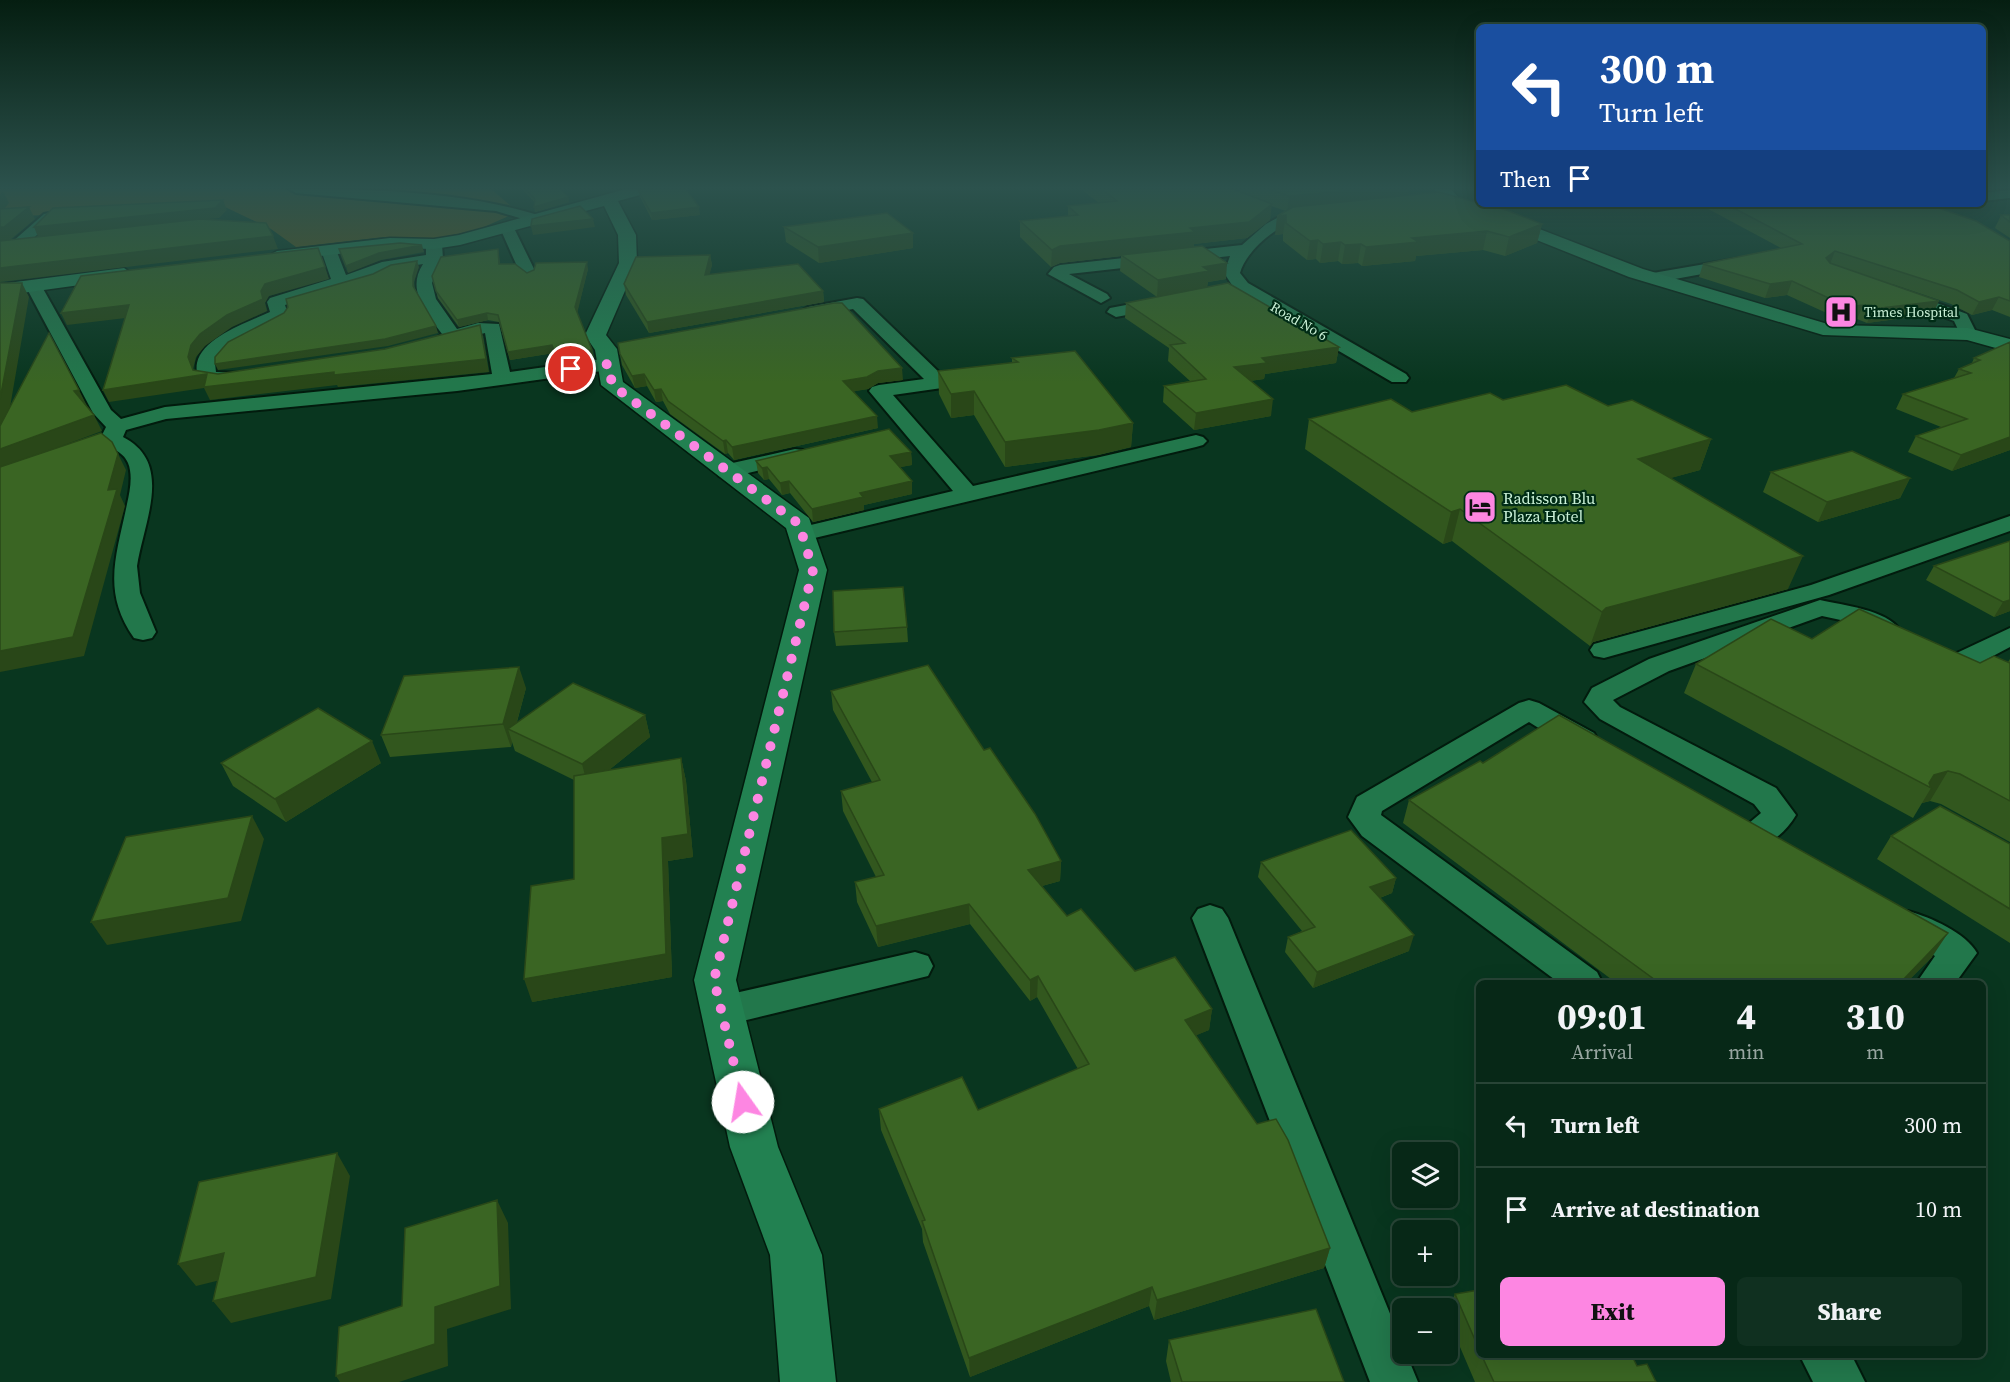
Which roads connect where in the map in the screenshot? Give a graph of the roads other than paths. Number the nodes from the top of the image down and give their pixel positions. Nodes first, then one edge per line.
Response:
1 (298, 253) edge
2 (330, 253) edge
3 (426, 253) edge
4 (434, 253) edge
5 (519, 253) edge
6 (627, 253) edge
7 (1213, 253) edge
8 (1242, 253) edge
9 (1589, 253) edge
10 (259, 258) edge
11 (1753, 260) edge
12 (140, 273) edge
13 (528, 273) edge
14 (1653, 278) junction
15 (341, 282) junction
16 (33, 285) junction
17 (1242, 287) junction
18 (1883, 289) edge
19 (0, 290) edge
20 (1219, 292) edge
21 (1101, 298) dead end
22 (1185, 298) edge
23 (1116, 312) dead end
24 (788, 315) edge
25 (1968, 334) junction
26 (453, 336) junction
27 (427, 344) edge
28 (2010, 346) edge
29 (614, 352) junction
30 (259, 374) edge
31 (997, 374) edge
32 (1399, 378) dead end
33 (502, 379) junction
34 (938, 382) junction
35 (114, 433) junction
36 (1196, 441) dead end
37 (89, 447) edge
38 (815, 451) edge
39 (727, 471) junction
40 (968, 494) junction
41 (2010, 524) edge
42 (802, 534) junction
43 (1790, 571) edge
44 (1820, 590) junction
45 (143, 632) dead end
46 (2010, 636) edge
47 (1907, 640) edge
48 (1604, 650) dead end
49 (2010, 689) edge
50 (1611, 756) edge
51 (1724, 819) edge
52 (1754, 837) junction
53 (1785, 854) edge
54 (1877, 907) edge
55 (1210, 918) dead end
56 (915, 966) dead end
57 (1581, 980) edge
58 (1937, 980) edge
59 (722, 1011) junction
60 (1826, 1358) edge
61 (808, 1382) edge
62 (1394, 1382) edge
63 (1841, 1382) edge

1 - 10 street
2 - 15 street
3 - 15 street
4 - 26 street
5 - 13 street
6 - 29 street
7 - 21 street
8 - 17 street
9 - 14 street
11 - 14 street
12 - 16 street
14 - 25 street
15 - 30 street
16 - 19 street
16 - 35 street
17 - 20 street
17 - 32 street, Road No 6
18 - 25 street
22 - 23 street
24 - 34 street
25 - 28 street
26 - 27 street
26 - 33 street
29 - 33 street
29 - 39 street
31 - 34 street
33 - 35 street
34 - 40 street
35 - 37 street
35 - 45 street
36 - 40 street
38 - 39 street
39 - 42 street
40 - 42 street
41 - 44 street
42 - 59 street
43 - 44 street
44 - 48 street
46 - 49 street
47 - 52 street
50 - 57 street
51 - 52 street
52 - 53 street
54 - 58 street
55 - 62 street
56 - 59 street
59 - 61 street
60 - 63 street

